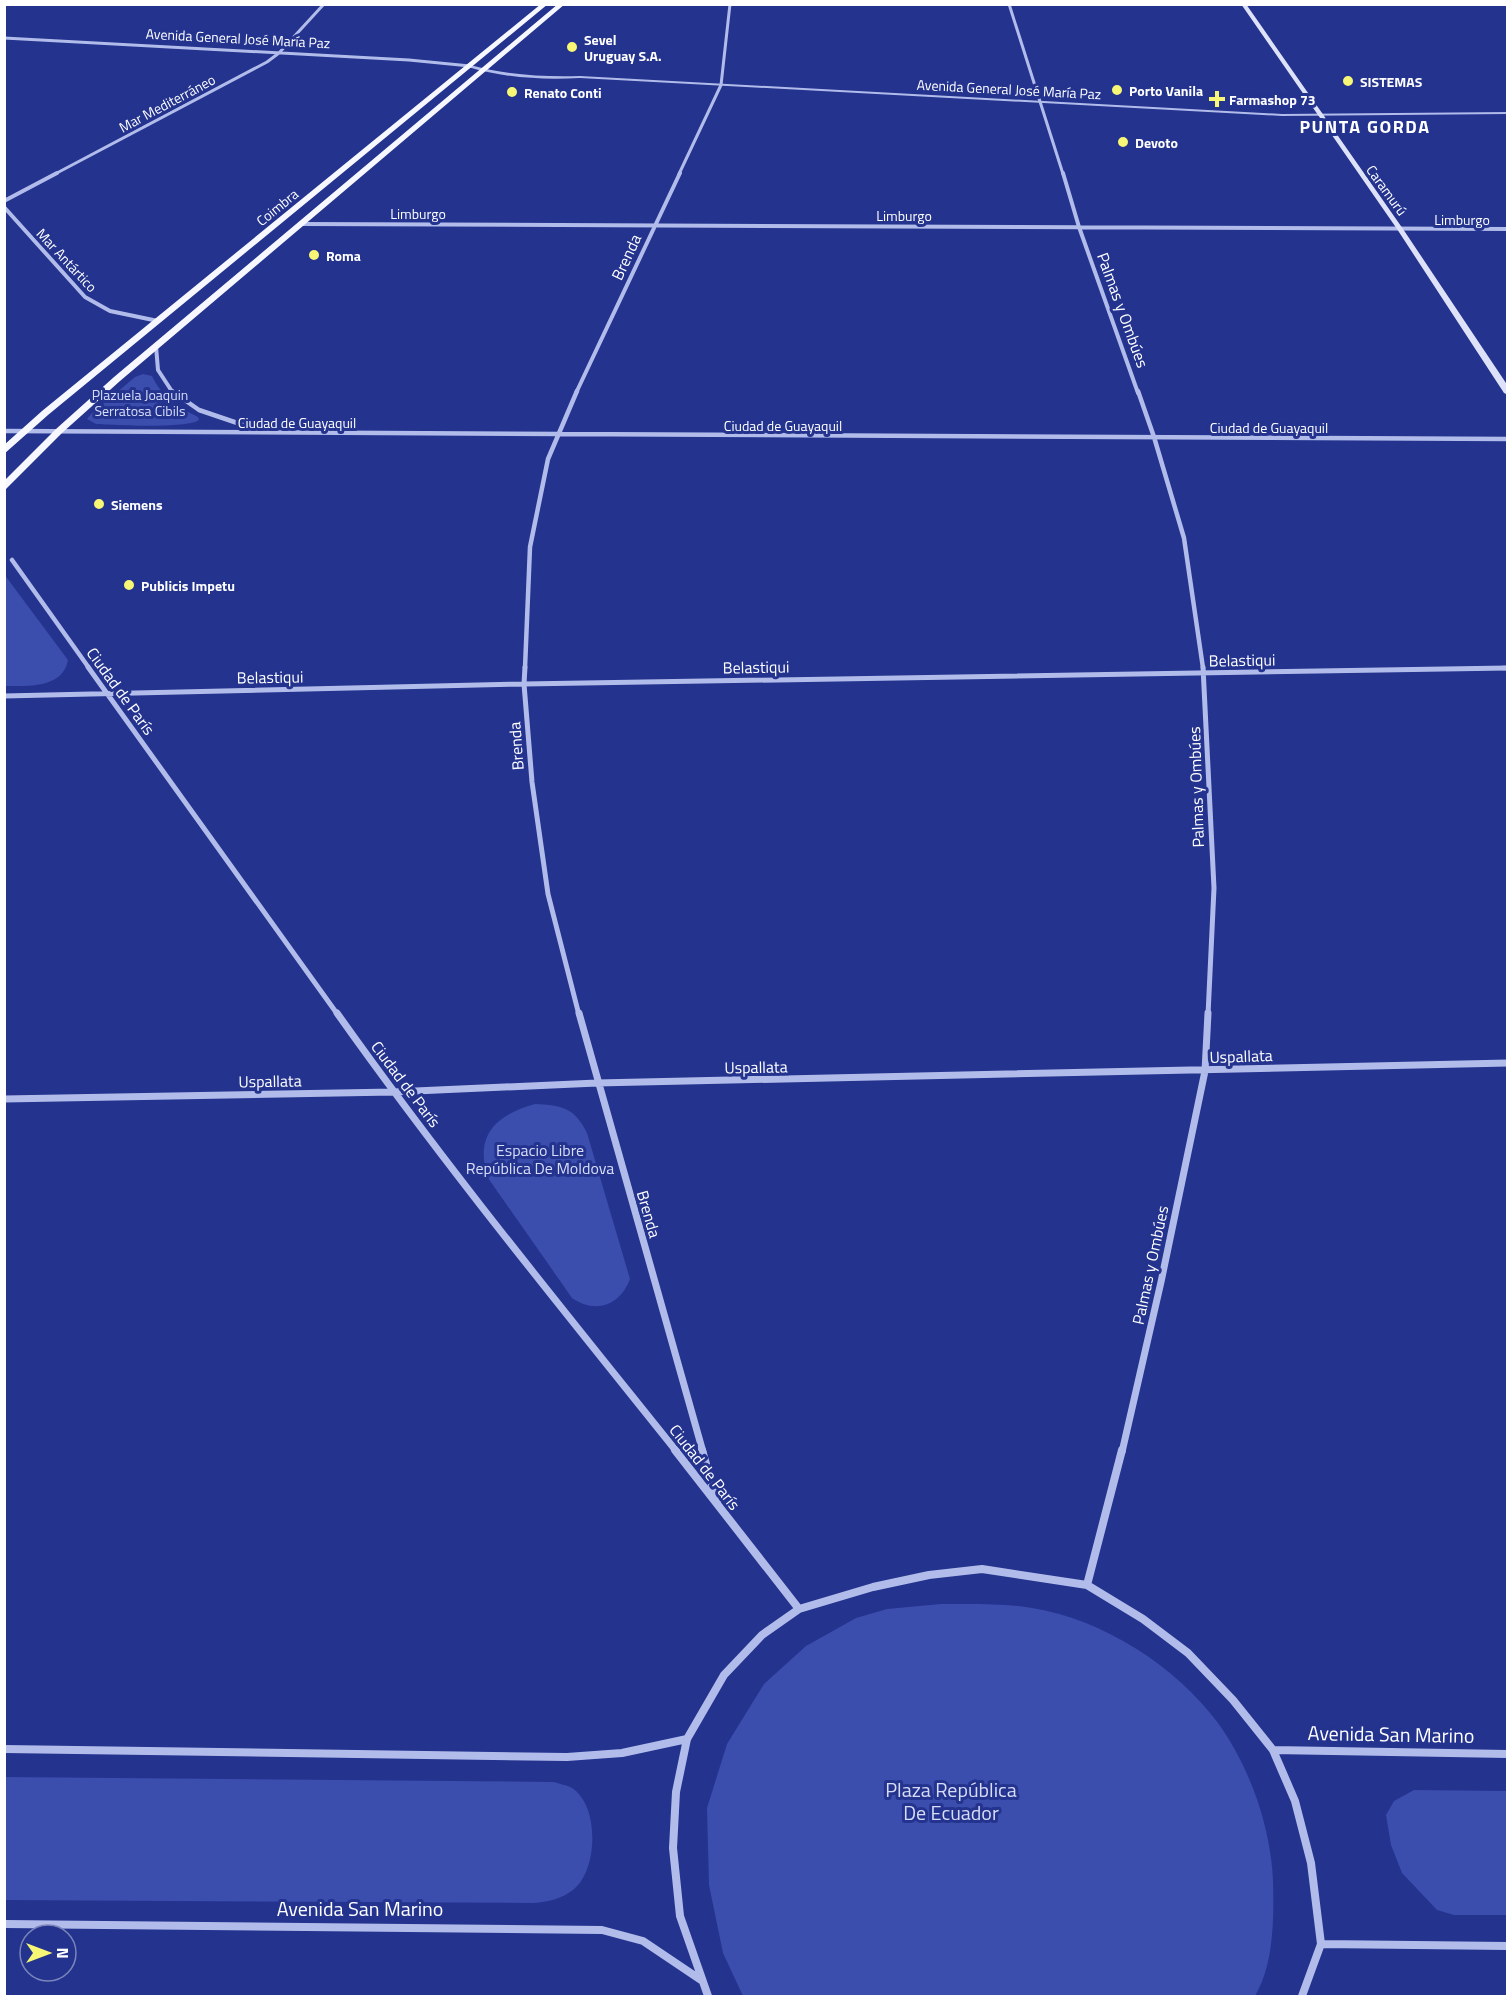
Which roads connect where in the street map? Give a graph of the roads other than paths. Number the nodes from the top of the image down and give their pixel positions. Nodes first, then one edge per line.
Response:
1 (324, 4) edge
2 (545, 4) edge
3 (562, 4) edge
4 (730, 4) edge
5 (1009, 4) edge
6 (1242, 4) edge
7 (4, 38) edge
8 (279, 53) junction
9 (470, 66) junction
10 (486, 69) junction
11 (721, 85) junction
12 (1042, 103) junction
13 (1508, 113) edge
14 (1318, 115) junction
15 (4, 201) edge
16 (4, 207) edge
17 (300, 224) junction
18 (657, 225) junction
19 (1079, 226) junction
20 (1400, 229) junction
21 (1508, 229) edge
22 (158, 321) junction
23 (156, 346) junction
24 (1508, 393) edge
25 (26, 430) junction
26 (4, 431) edge
27 (59, 431) junction
28 (264, 432) junction
29 (557, 434) junction
30 (1154, 437) junction
31 (1508, 439) edge
32 (4, 451) edge
33 (4, 488) edge
34 (12, 560) dead end
35 (1508, 668) edge
36 (1204, 674) junction
37 (524, 684) junction
38 (106, 694) junction
39 (4, 696) edge
40 (1508, 1063) edge
41 (1205, 1071) junction
42 (597, 1083) junction
43 (393, 1092) junction
44 (4, 1099) edge
45 (717, 1502) junction
46 (1088, 1585) junction
47 (799, 1609) junction
48 (687, 1739) junction
49 (4, 1749) edge
50 (1273, 1750) junction
51 (1508, 1754) edge
52 (4, 1924) edge
53 (1321, 1944) junction
54 (1508, 1946) edge
55 (701, 1980) junction
56 (708, 1996) edge
57 (1302, 1996) edge

1 - 8 street, Mar Mediterráneo
2 - 9 main road, Coimbra
3 - 10 main road, Coimbra
4 - 11 street, Brenda
5 - 12 street, Palmas y Ombúes
6 - 14 main road, Caramurú
7 - 8 street, Avenida General José María Paz
8 - 9 street, Avenida General José María Paz
8 - 15 street, Mar Mediterráneo
9 - 10 street, Avenida General José María Paz
9 - 22 main road, Coimbra
10 - 11 street, Avenida General José María Paz
10 - 17 main road, Coimbra
11 - 12 street, Avenida General José María Paz
11 - 18 street, Brenda
12 - 14 street, Avenida General José María Paz
12 - 19 street, Palmas y Ombúes
13 - 14 street, Avenida General José María Paz
14 - 20 main road, Caramurú
16 - 22 street, Mar Antártico
17 - 18 street, Limburgo
17 - 23 main road, Coimbra
18 - 19 street, Limburgo
18 - 29 street, Brenda
19 - 20 street, Limburgo
19 - 30 street, Palmas y Ombúes
20 - 21 street, Limburgo
20 - 24 main road, Caramurú
22 - 25 main road, Coimbra
23 - 27 main road, Coimbra
23 - 28 street
25 - 26 street
25 - 27 street
25 - 32 main road, Coimbra
27 - 28 street, Ciudad de Guayaquil
27 - 33 main road, Coimbra
28 - 29 street, Ciudad de Guayaquil
29 - 30 street, Ciudad de Guayaquil
29 - 37 street, Brenda
30 - 31 street, Ciudad de Guayaquil
30 - 36 street, Palmas y Ombúes
34 - 38 street, Ciudad de París
35 - 36 street, Belastiqui
36 - 37 street, Belastiqui
36 - 41 street, Palmas y Ombúes
37 - 38 street, Belastiqui
37 - 42 street, Brenda
38 - 39 street, Belastiqui
38 - 43 street, Ciudad de París
40 - 41 street, Uspallata
41 - 42 street, Uspallata
41 - 46 street, Palmas y Ombúes
42 - 43 street, Uspallata
42 - 45 street, Brenda
43 - 44 street, Uspallata
43 - 45 street, Ciudad de París
45 - 47 street, Ciudad de París
46 - 47 street
46 - 50 street
47 - 48 street
48 - 49 street
48 - 55 street
50 - 51 street, Avenida San Marino
50 - 53 street
52 - 55 street, Avenida San Marino
53 - 54 street
53 - 57 street
55 - 56 street

